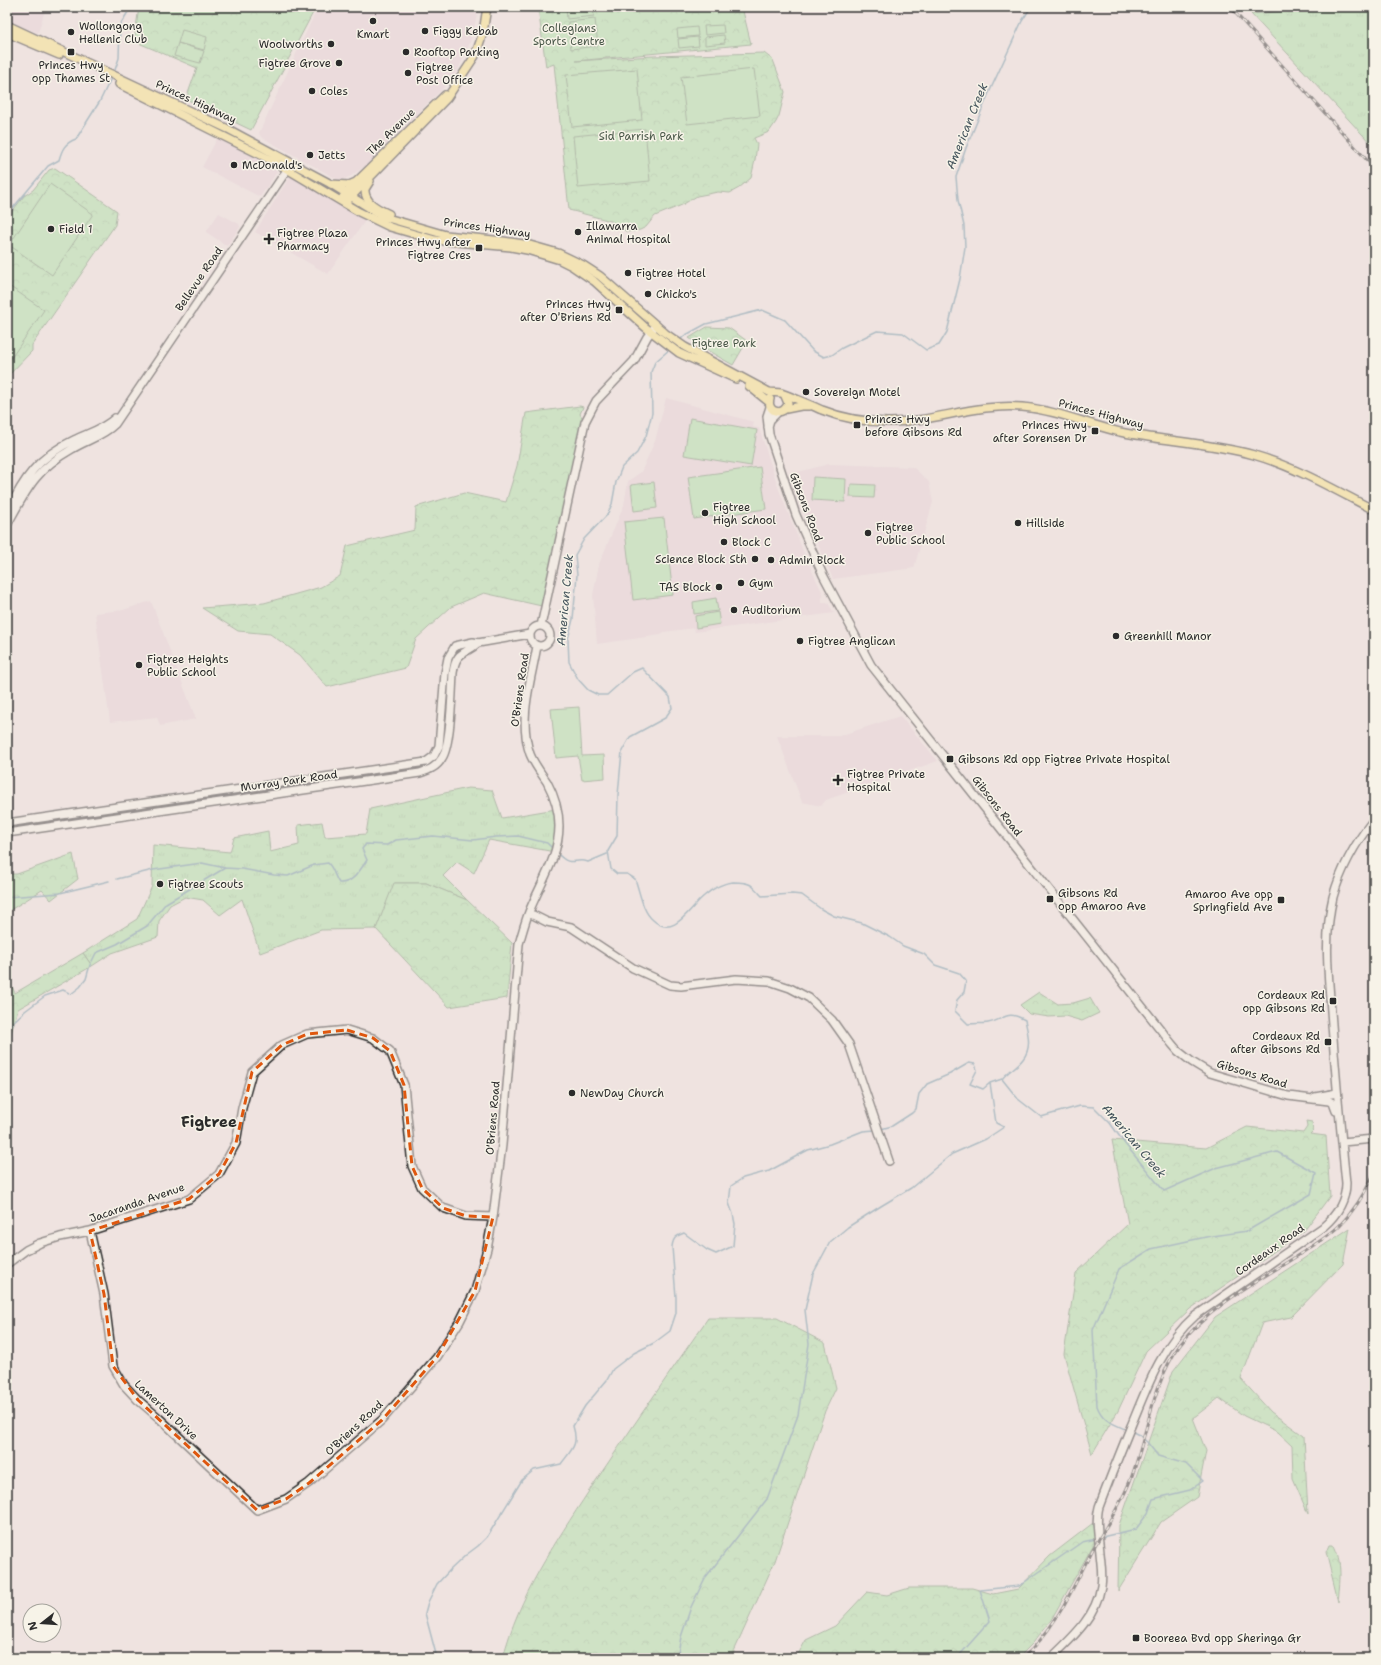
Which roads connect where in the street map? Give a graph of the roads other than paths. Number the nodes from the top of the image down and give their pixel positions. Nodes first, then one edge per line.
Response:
1 (486, 7) edge
2 (7, 25) edge
3 (7, 33) edge
4 (106, 75) junction
5 (458, 82) junction
6 (290, 166) junction
7 (378, 170) junction
8 (356, 182) junction
9 (331, 184) junction
10 (348, 195) junction
11 (343, 202) junction
12 (416, 227) junction
13 (656, 325) junction
14 (651, 332) junction
15 (776, 394) junction
16 (785, 396) junction
17 (769, 404) junction
18 (812, 406) junction
19 (125, 407) junction
20 (786, 409) junction
21 (778, 412) junction
22 (768, 429) junction
23 (1374, 510) edge
24 (7, 513) edge
25 (7, 525) edge
26 (541, 626) junction
27 (530, 634) junction
28 (478, 643) junction
29 (537, 646) junction
30 (426, 762) junction
31 (430, 769) junction
32 (1374, 819) edge
33 (7, 823) edge
34 (7, 833) edge
35 (529, 913) junction
36 (1337, 1093) junction
37 (1309, 1099) junction
38 (1340, 1127) junction
39 (1374, 1139) edge
40 (1342, 1142) junction
41 (889, 1161) dead end
42 (493, 1217) junction
43 (90, 1231) junction
44 (7, 1264) edge
45 (257, 1510) joint
46 (1051, 1658) edge

1 - 5 main road, The Avenue
2 - 4 main road, Princes Highway
3 - 4 main road, Princes Highway
4 - 6 main road, Princes Highway
5 - 7 main road, The Avenue
5 - 8 main road, The Avenue
6 - 9 main road, Princes Highway
6 - 11 main road, Princes Highway
6 - 19 street, Bellevue Road
7 - 10 main road, The Avenue
7 - 12 main road
8 - 9 main road
8 - 10 main road, The Avenue
9 - 10 main road, Princes Highway
10 - 11 main road, The Avenue
10 - 12 main road, Princes Highway
11 - 14 main road, Princes Highway
12 - 13 main road, Princes Highway
13 - 14 street
13 - 15 main road, Princes Highway
14 - 17 main road, Princes Highway
14 - 26 street
15 - 16 main road
15 - 17 main road
16 - 18 main road, Princes Highway
16 - 20 main road
17 - 21 main road
17 - 22 street, Gibsons Road
18 - 20 main road, Princes Highway
18 - 23 main road, Princes Highway
19 - 24 street, Bellevue Road
19 - 25 street, Bellevue Road
20 - 21 main road
21 - 22 street
22 - 37 street, Gibsons Road
26 - 27 street
26 - 29 street, O'Briens Road
27 - 28 street
27 - 29 street, O'Briens Road
28 - 30 street
28 - 31 street
29 - 35 street, O'Briens Road
30 - 31 street
30 - 33 street, Murray Park Road
31 - 34 street, Murray Park Road
32 - 36 street, Cordeaux Road
35 - 41 street
35 - 42 street, O'Briens Road
36 - 37 street, Gibsons Road
36 - 38 street, Cordeaux Road
37 - 38 street, Gibsons Road
38 - 40 street, Cordeaux Road
39 - 40 street
40 - 46 street, Cordeaux Road
42 - 43 street, Jacaranda Avenue
42 - 45 street, O'Briens Road
43 - 44 street, Jacaranda Avenue
43 - 45 street, Lamerton Drive

